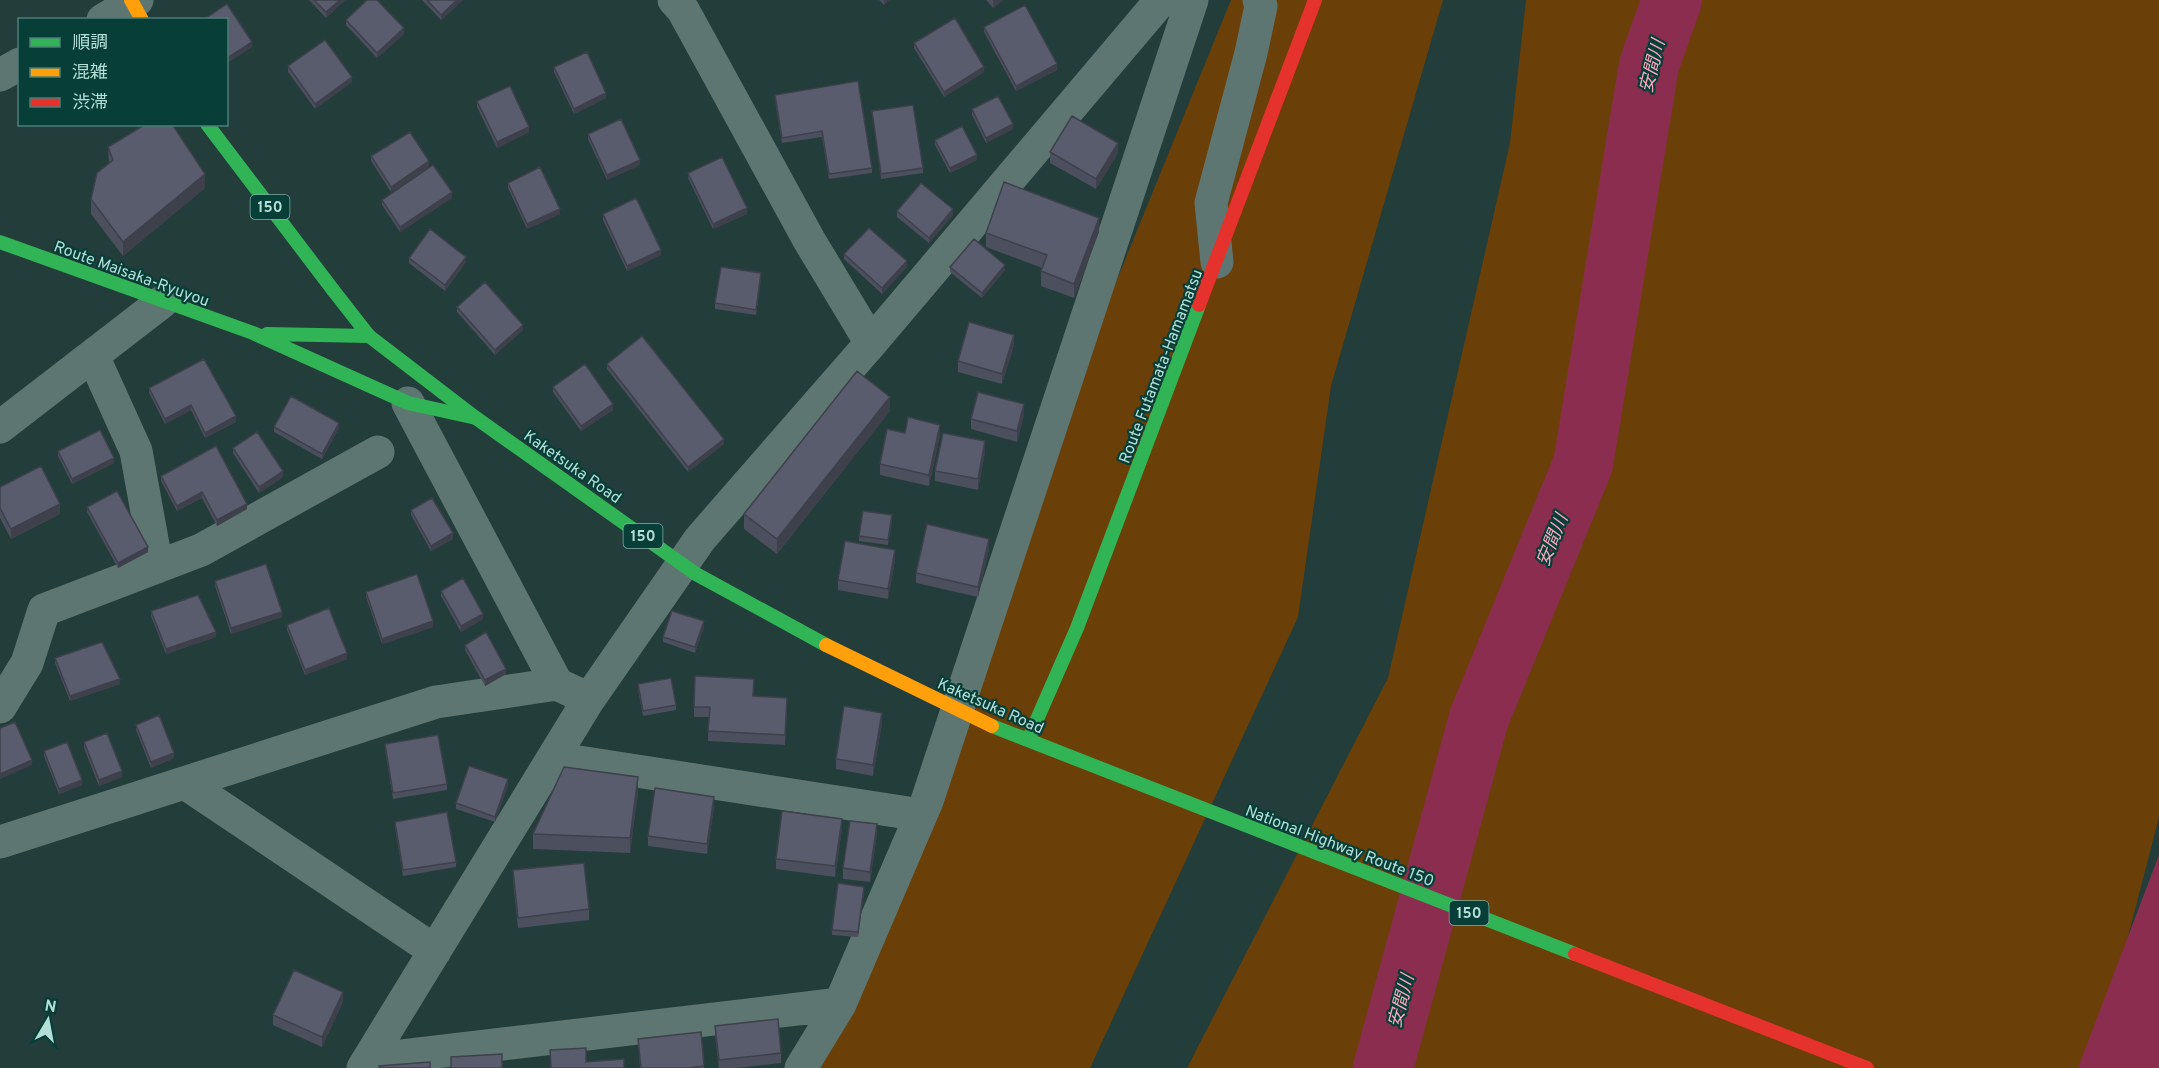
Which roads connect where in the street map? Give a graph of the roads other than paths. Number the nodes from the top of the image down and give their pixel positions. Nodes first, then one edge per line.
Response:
1 (1161, 0) edge
2 (1192, 0) edge
3 (1259, 0) edge
4 (1315, 0) edge
5 (684, 3) edge
6 (136, 6) edge
7 (108, 18) edge
8 (18, 65) edge
9 (0, 75) edge
10 (209, 126) edge
11 (0, 242) edge
12 (1217, 262) junction
13 (162, 302) junction
14 (253, 333) junction
15 (369, 336) junction
16 (871, 343) junction
17 (93, 356) junction
18 (408, 403) junction
19 (476, 418) junction
20 (0, 428) edge
21 (378, 452) dead end
22 (158, 567) junction
23 (556, 684) junction
24 (589, 699) junction
25 (0, 707) edge
26 (1028, 740) junction
27 (553, 758) junction
28 (1070, 758) joint
29 (185, 783) junction
30 (921, 815) junction
31 (1, 841) edge
32 (435, 951) junction
33 (840, 1004) junction
34 (366, 1064) edge
35 (801, 1068) edge
36 (1867, 1068) edge

1 - 16 street
2 - 30 street
3 - 12 street
4 - 12 main road, Route Futamata-Hamamatsu
5 - 16 street
6 - 7 street
8 - 9 street
10 - 15 main road, Kaketsuka Road / 150, bridge
11 - 13 main road, Route Maisaka-Ryuyou
12 - 26 main road, Route Futamata-Hamamatsu
13 - 14 main road, Route Maisaka-Ryuyou
13 - 17 street
14 - 15 main road, Route Maisaka-Ryuyou
14 - 18 main road, Route Maisaka-Ryuyou
15 - 19 main road, Kaketsuka Road / 150, bridge
16 - 24 street
17 - 20 street
17 - 22 street
18 - 19 main road, Route Maisaka-Ryuyou
18 - 23 street
19 - 26 main road, Kaketsuka Road / 150, bridge
21 - 22 street
22 - 25 street
23 - 24 street
23 - 29 street
24 - 27 street
26 - 28 main road, Kaketsuka Road / 150
27 - 30 street
27 - 32 street
28 - 36 main road, National Highway Route 150 / 150
29 - 31 street
29 - 32 street
30 - 33 street
32 - 34 street
33 - 34 street
33 - 35 street

